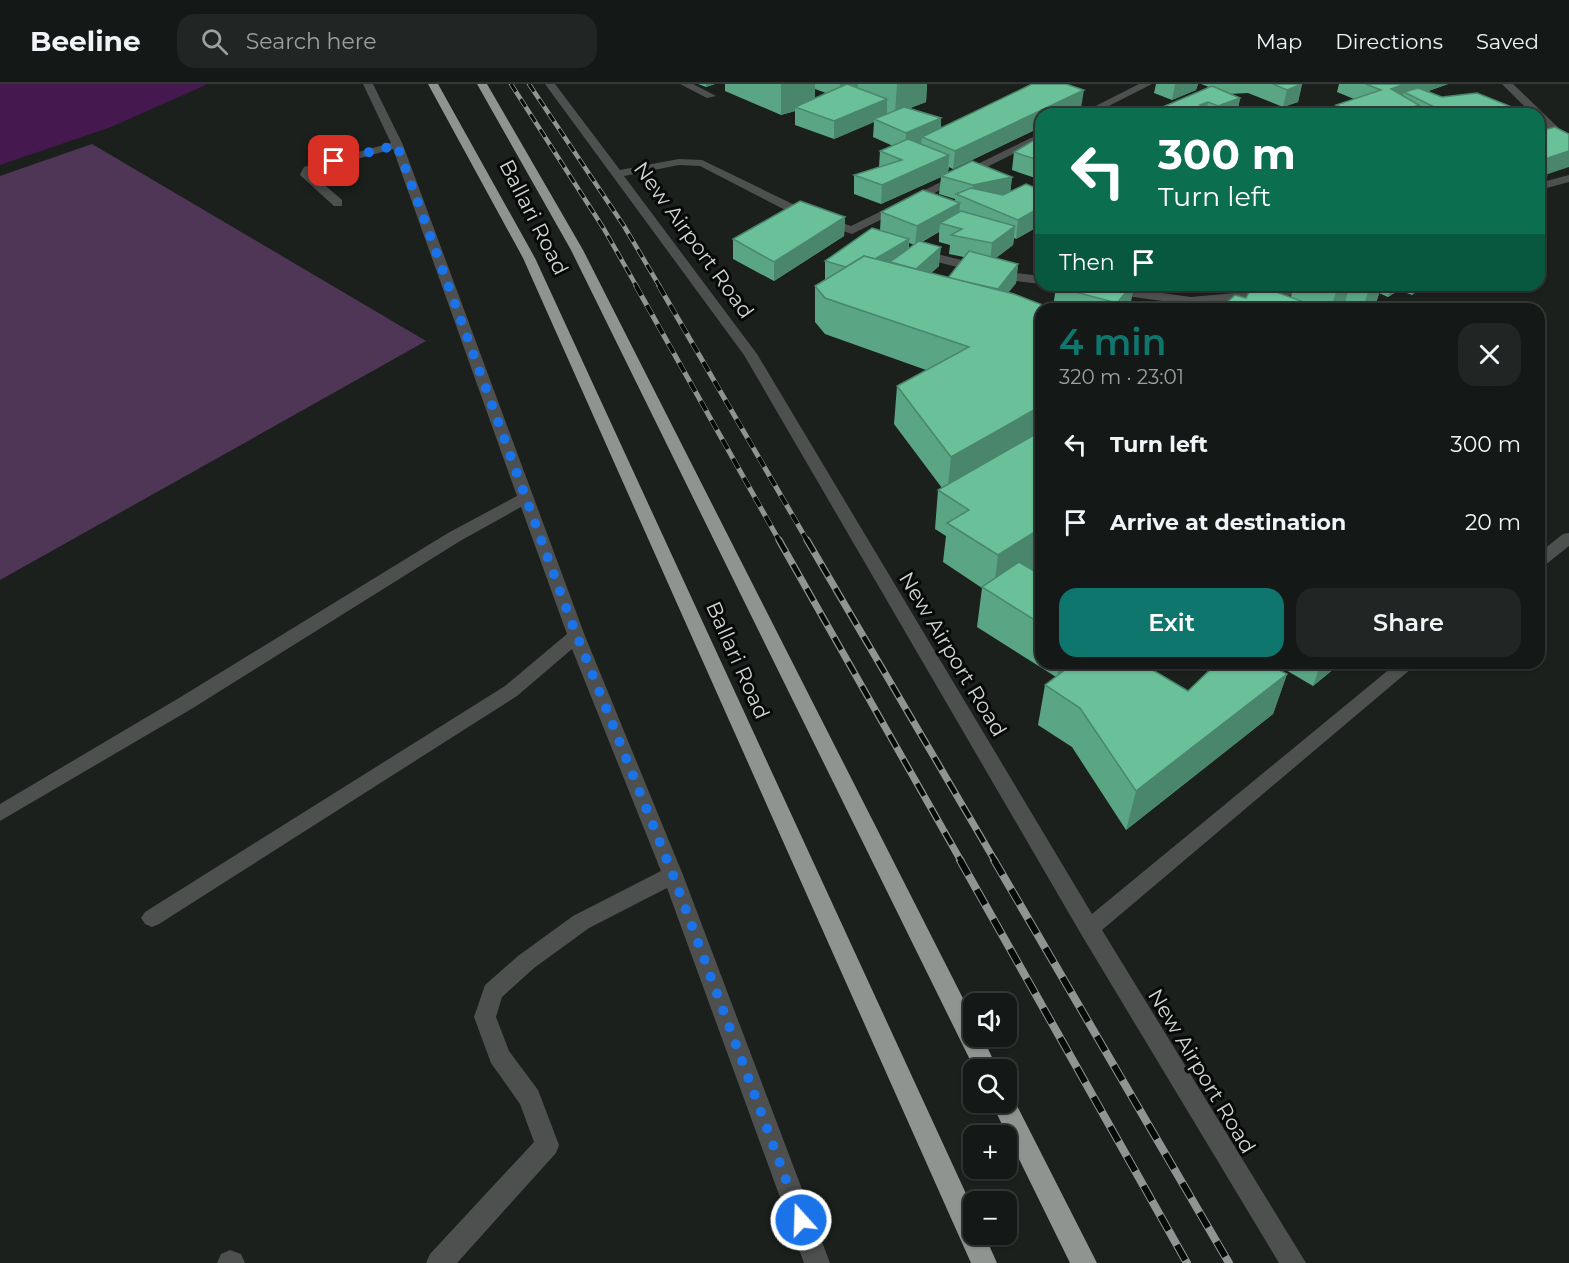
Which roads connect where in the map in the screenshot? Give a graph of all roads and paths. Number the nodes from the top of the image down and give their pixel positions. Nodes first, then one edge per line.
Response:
1 (368, 84) edge
2 (433, 84) edge
3 (482, 84) edge
4 (550, 84) edge
5 (685, 84) edge
6 (1147, 84) edge
7 (1508, 84) edge
8 (711, 96) dead end
9 (1090, 108) edge
10 (1533, 108) edge
11 (1545, 120) edge
12 (1035, 139) edge
13 (1569, 144) edge
14 (397, 145) junction
15 (617, 174) junction
16 (1569, 178) edge
17 (1545, 185) edge
18 (338, 203) dead end
19 (852, 230) junction
20 (873, 238) edge
21 (904, 248) edge
22 (1035, 279) edge
23 (1119, 291) edge
24 (1298, 291) edge
25 (525, 498) junction
26 (1569, 538) edge
27 (1545, 556) edge
28 (576, 636) junction
29 (1402, 669) edge
30 (0, 813) edge
31 (673, 875) junction
32 (152, 918) dead end
33 (1089, 928) junction
34 (982, 1059) edge
35 (1009, 1113) edge
36 (439, 1263) edge
37 (817, 1263) edge
38 (984, 1263) edge
39 (1084, 1263) edge
40 (1293, 1263) edge

1 - 14 street
2 - 38 highway, Ballari Road
3 - 34 highway, Ballari Road
4 - 15 street, New Airport Road
5 - 8 street
6 - 9 street
7 - 10 street
11 - 13 street
12 - 19 street
14 - 18 street
14 - 25 street
15 - 19 street
15 - 33 street, New Airport Road
16 - 17 street
19 - 20 street
21 - 22 street
23 - 24 street
25 - 28 street
25 - 30 street
26 - 27 street
28 - 31 street
28 - 32 street
29 - 33 street
31 - 36 street
31 - 37 street
33 - 40 street, New Airport Road
35 - 39 highway

